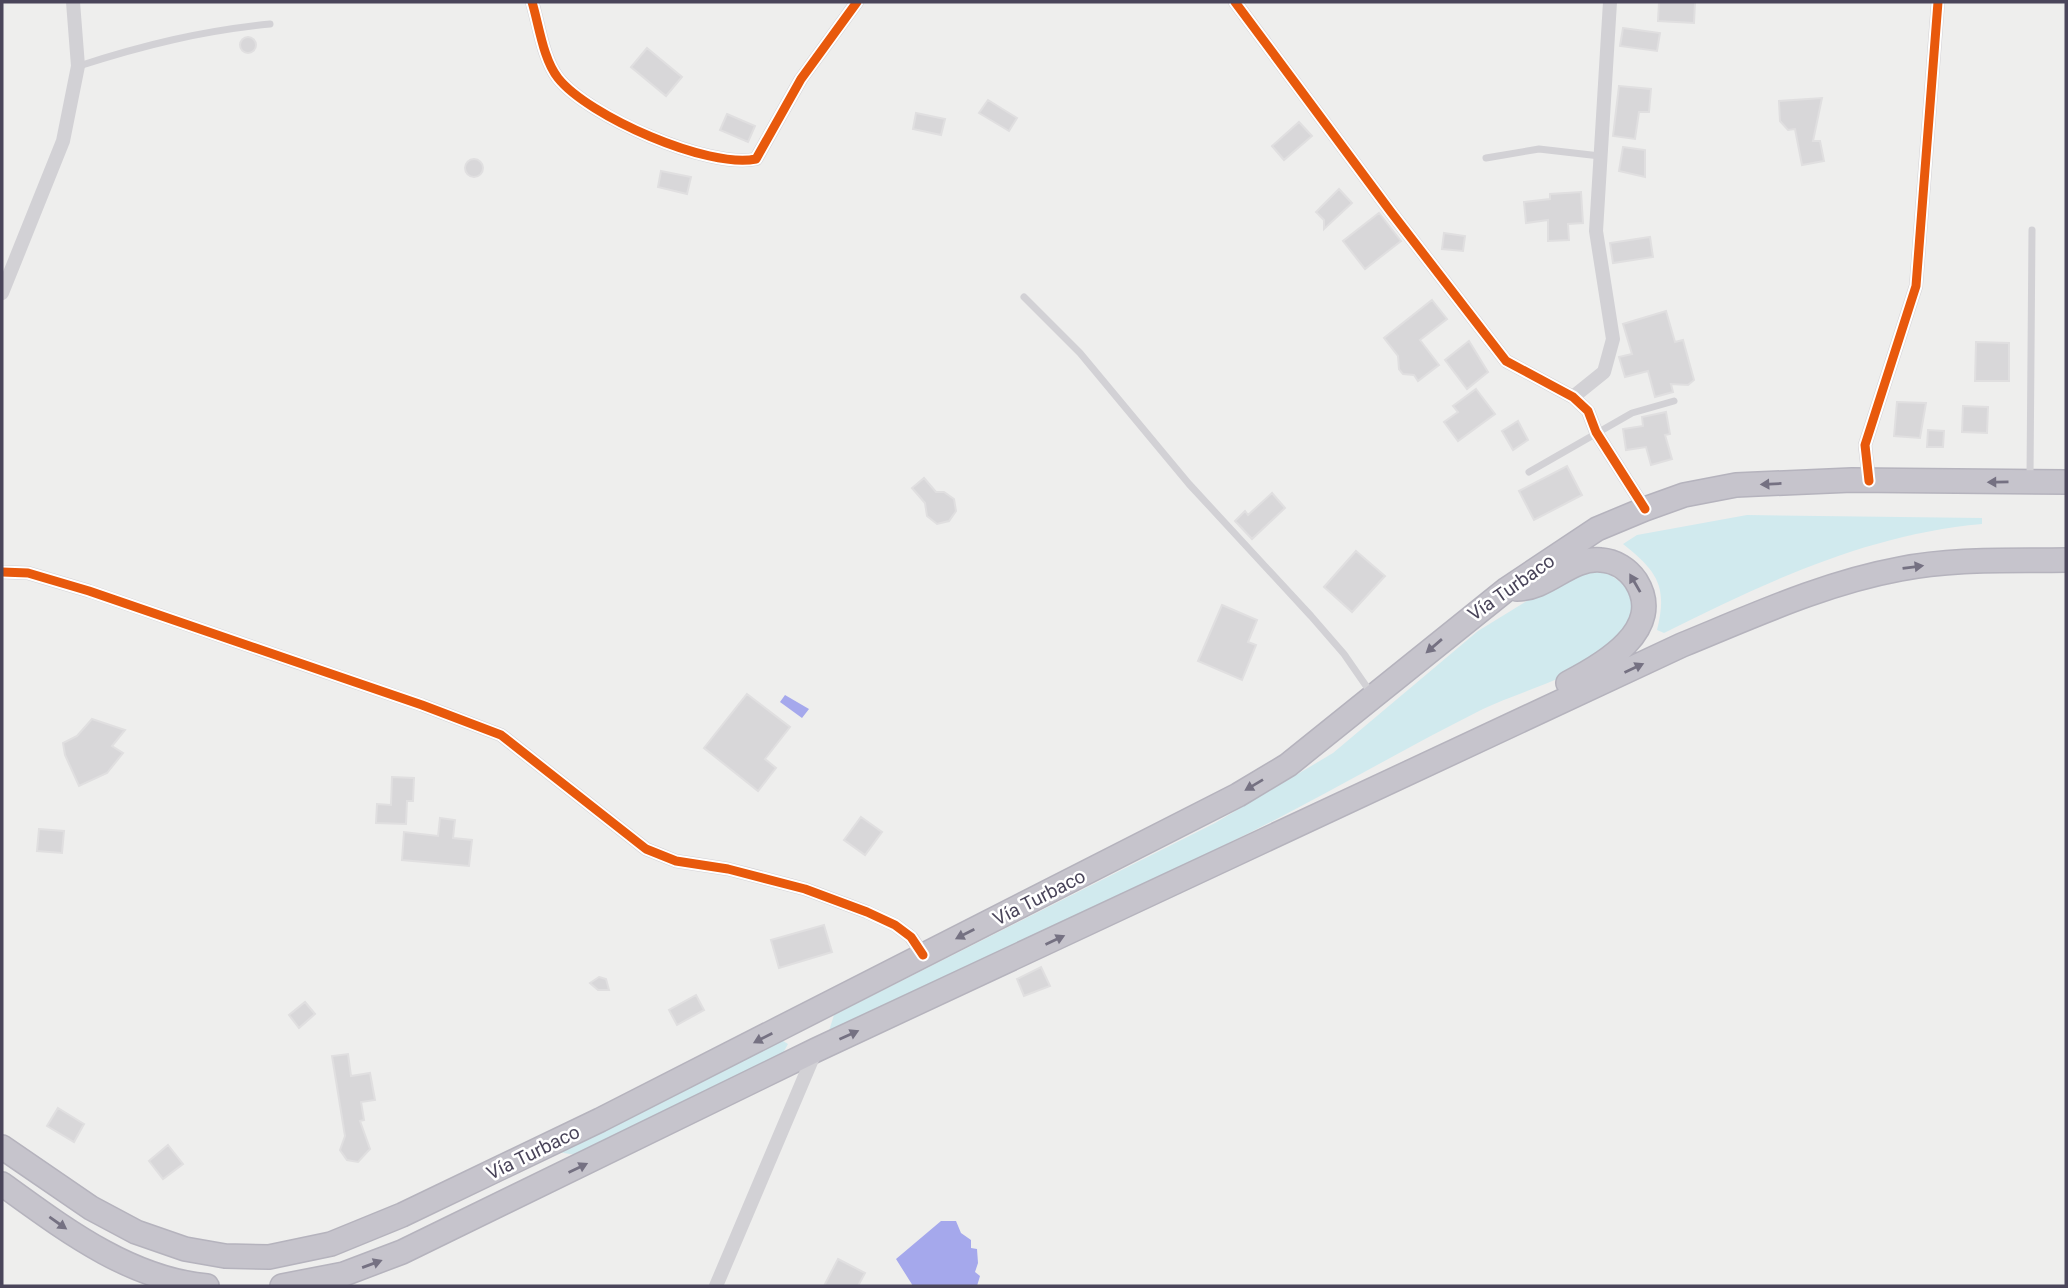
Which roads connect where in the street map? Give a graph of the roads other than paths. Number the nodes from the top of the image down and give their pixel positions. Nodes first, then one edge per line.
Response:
1 (73, 2) edge
2 (532, 2) edge
3 (857, 2) edge
4 (1235, 2) edge
5 (1610, 2) edge
6 (1938, 2) edge
7 (270, 24) dead end
8 (78, 66) junction
9 (1600, 156) junction
10 (1486, 158) dead end
11 (2032, 230) dead end
12 (2, 293) edge
13 (1024, 297) dead end
14 (1573, 397) junction
15 (1674, 401) dead end
16 (1596, 432) junction
17 (1529, 471) dead end
18 (1869, 481) junction
19 (2030, 481) junction
20 (2066, 482) edge
21 (1645, 509) junction
22 (2066, 560) edge
23 (2, 572) edge
24 (1507, 589) junction
25 (1374, 697) junction
26 (1395, 779) junction
27 (923, 955) junction
28 (816, 1050) junction
29 (2, 1146) edge
30 (2, 1184) edge
31 (207, 1286) edge
32 (282, 1286) edge
33 (716, 1286) edge

1 - 8 street
2 - 3 street
4 - 14 street
5 - 9 street
6 - 18 street
7 - 8 lane
8 - 12 street
9 - 10 lane
9 - 14 street
11 - 19 lane
13 - 25 lane
14 - 16 street
15 - 16 lane
16 - 17 lane
16 - 21 street
19 -> 18 highway, Vía Turbaco
18 -> 21 highway, Vía Turbaco
19 - 20 highway, Vía Turbaco
21 - 24 highway, Vía Turbaco
26 -> 22 highway, Vía Turbaco
23 - 27 street
24 -> 25 highway, Vía Turbaco
26 -> 24 highway
25 -> 27 highway, Vía Turbaco
28 -> 26 highway, Vía Turbaco
27 -> 29 highway, Vía Turbaco
32 -> 28 highway, Vía Turbaco
28 - 33 street
30 -> 31 highway

